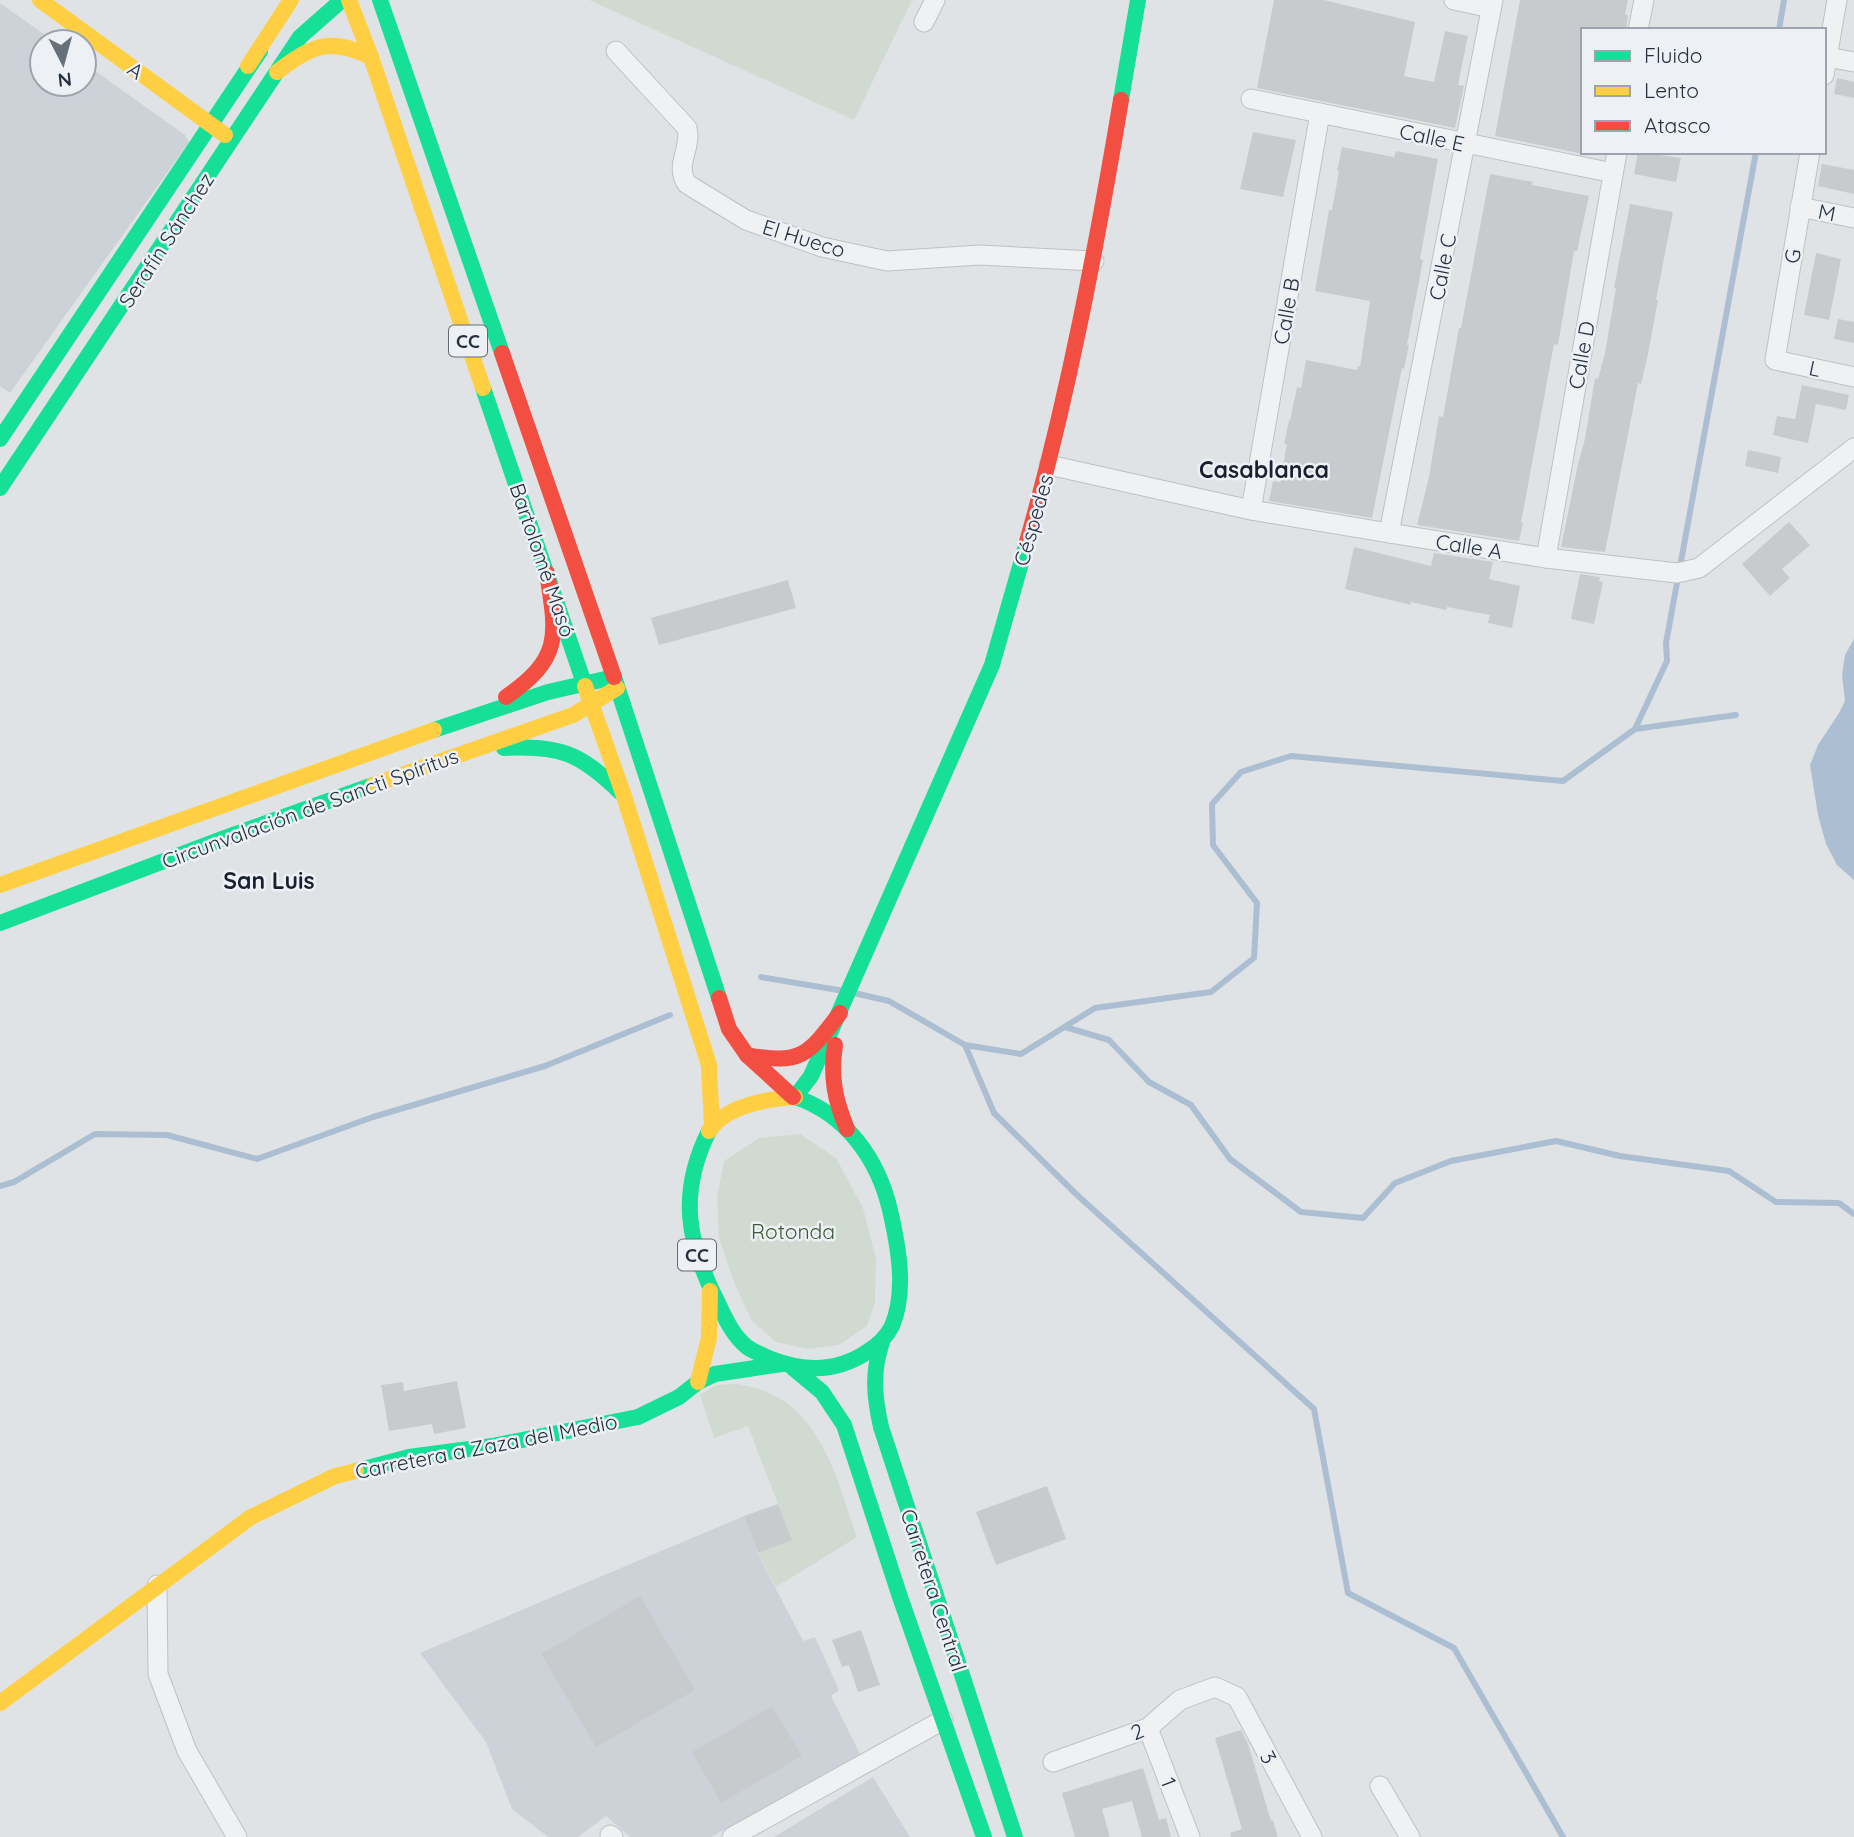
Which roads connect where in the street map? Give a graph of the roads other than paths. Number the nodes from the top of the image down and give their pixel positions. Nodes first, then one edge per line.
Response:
1 (40, 0) edge
2 (291, 0) edge
3 (303, 0) edge
4 (342, 0) edge
5 (349, 0) edge
6 (380, 0) edge
7 (935, 0) edge
8 (1139, 0) edge
9 (1454, 0) edge
10 (1644, 0) edge
11 (1837, 0) edge
12 (1492, 4) edge
13 (924, 22) dead end
14 (1639, 28) edge
15 (615, 51) dead end
16 (371, 57) junction
17 (1854, 62) edge
18 (248, 66) junction
19 (1826, 66) edge
20 (277, 72) junction
21 (1251, 99) dead end
22 (1320, 113) junction
23 (212, 124) junction
24 (232, 140) junction
25 (1466, 144) junction
26 (1617, 154) edge
27 (1810, 154) edge
28 (1613, 173) junction
29 (1800, 207) junction
30 (1854, 218) edge
31 (1094, 261) junction
32 (1775, 360) joint
33 (1854, 377) edge
34 (0, 439) edge
35 (1854, 448) edge
36 (1049, 466) junction
37 (0, 488) edge
38 (1251, 510) junction
39 (1389, 533) junction
40 (1546, 558) junction
41 (547, 573) junction
42 (584, 683) junction
43 (615, 683) junction
44 (591, 704) junction
45 (481, 713) junction
46 (447, 759) junction
47 (624, 796) junction
48 (0, 885) edge
49 (0, 923) edge
50 (842, 1008) junction
51 (747, 1055) junction
52 (794, 1097) junction
53 (712, 1126) junction
54 (848, 1130) junction
55 (710, 1289) junction
56 (882, 1342) junction
57 (788, 1366) junction
58 (698, 1382) junction
59 (157, 1585) junction
60 (1215, 1687) joint
61 (0, 1703) edge
62 (943, 1720) junction
63 (1148, 1728) junction
64 (1053, 1762) dead end
65 (1380, 1786) dead end
66 (237, 1837) edge
67 (732, 1837) edge
68 (984, 1837) edge
69 (1016, 1837) edge
70 (1191, 1837) edge
71 (1312, 1837) edge
72 (1410, 1837) edge

1 - 23 main road, A
2 - 18 main road
3 - 18 main road, Serafín Sánchez
4 - 20 main road, Serafín Sánchez
5 - 16 main road, Bartolomé Masó / CC
6 - 43 main road, Bartolomé Masó / CC
7 - 13 street
8 - 31 main road, Céspedes
9 - 12 street
10 - 14 street
11 - 19 street
12 - 25 street, Calle C
15 - 31 street, El Hueco
16 - 20 main road
16 - 41 main road, Bartolomé Masó / CC
17 - 19 street
18 - 23 main road, Serafín Sánchez
20 - 24 main road, Serafín Sánchez
21 - 22 street, Calle E
22 - 25 street, Calle E
22 - 38 street, Calle B
23 - 24 main road, A
23 - 34 main road, Serafín Sánchez
24 - 37 main road, Serafín Sánchez
25 - 28 street, Calle E
25 - 39 street, Calle C
26 - 28 street, Calle D
27 - 29 street, G
28 - 40 street, Calle D
29 - 30 street, M
29 - 32 street, G
31 - 36 main road, Céspedes
32 - 33 street, L
35 - 40 street, Calle A
36 - 38 street, Calle A
36 - 50 main road, Céspedes
38 - 39 street, Calle A
39 - 40 street, Calle A
41 - 42 main road, Bartolomé Masó / CC
41 - 45 main road
42 - 43 main road, Circunvalación de Sancti Spíritus
42 - 44 main road, Bartolomé Masó / CC
42 - 45 main road, Circunvalación de Sancti Spíritus
43 - 44 main road, Circunvalación de Sancti Spíritus
43 - 51 main road, Bartolomé Masó / CC
44 - 46 main road, Circunvalación de Sancti Spíritus
44 - 47 main road, Bartolomé Masó / CC
45 - 48 main road, Circunvalación de Sancti Spíritus
46 - 47 main road
46 - 49 main road, Circunvalación de Sancti Spíritus
47 - 53 main road, Bartolomé Masó / CC
50 - 51 main road
50 - 52 main road, Céspedes
50 - 54 main road, Céspedes
51 - 52 main road, Bartolomé Masó / CC
52 - 53 main road
52 - 54 main road, CC
53 - 55 main road, CC
54 - 56 main road, CC
55 - 57 main road, CC
55 - 58 main road
56 - 57 main road, CC
56 - 69 main road, Carretera Central / CC
57 - 58 main road, Carretera a Zaza del Medio
57 - 62 main road, Carretera Central / CC
58 - 59 main road, Carretera a Zaza del Medio
59 - 61 main road, Carretera a Zaza del Medio
59 - 66 street
60 - 63 street, 2
60 - 71 street, 3
62 - 67 street
62 - 68 main road, Carretera Central / CC
63 - 64 street, 2
63 - 70 street, 1
65 - 72 street

